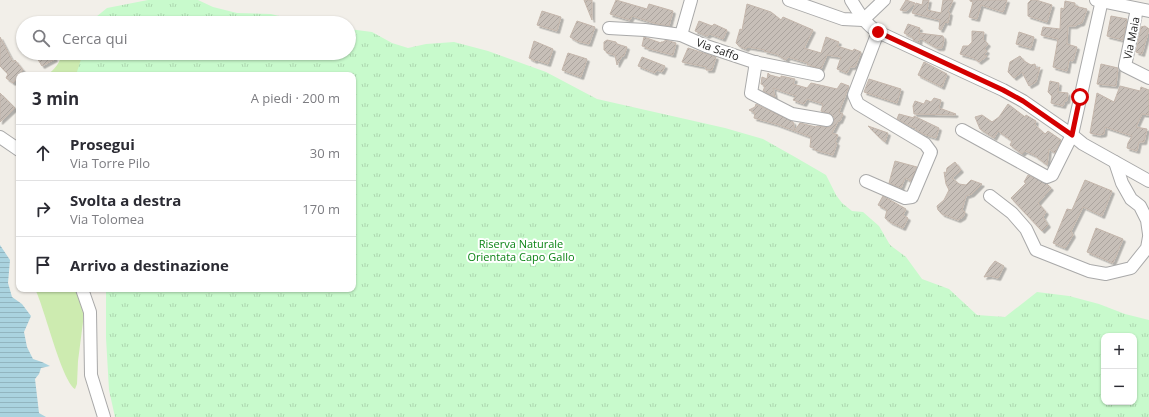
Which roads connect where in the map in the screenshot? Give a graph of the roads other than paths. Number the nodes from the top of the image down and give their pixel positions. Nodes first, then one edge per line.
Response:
1 (691, 0) edge
2 (789, 0) edge
3 (851, 0) edge
4 (884, 0) edge
5 (1100, 0) edge
6 (1143, 10) edge
7 (863, 20) junction
8 (609, 28) dead end
9 (878, 32) junction
10 (681, 35) junction
11 (756, 62) junction
12 (818, 75) dead end
13 (1149, 78) edge
14 (827, 120) dead end
15 (962, 130) dead end
16 (1072, 135) junction
17 (0, 137) edge
18 (16, 148) edge
19 (1115, 162) junction
20 (866, 181) dead end
21 (1149, 181) edge
22 (990, 196) dead end
23 (1149, 234) edge
24 (1149, 238) edge
25 (83, 292) edge
26 (104, 417) edge

1 - 10 street
2 - 7 street
3 - 7 street
4 - 7 street
5 - 6 street
5 - 16 street
6 - 13 street, Via Maia
7 - 9 street
8 - 10 street, Via Saffo
9 - 16 street
9 - 20 street
10 - 11 street, Via Saffo
11 - 12 street, Via Saffo
11 - 14 street
15 - 16 street
16 - 19 street
17 - 18 street
19 - 21 street
19 - 23 street
22 - 24 street
25 - 26 street

